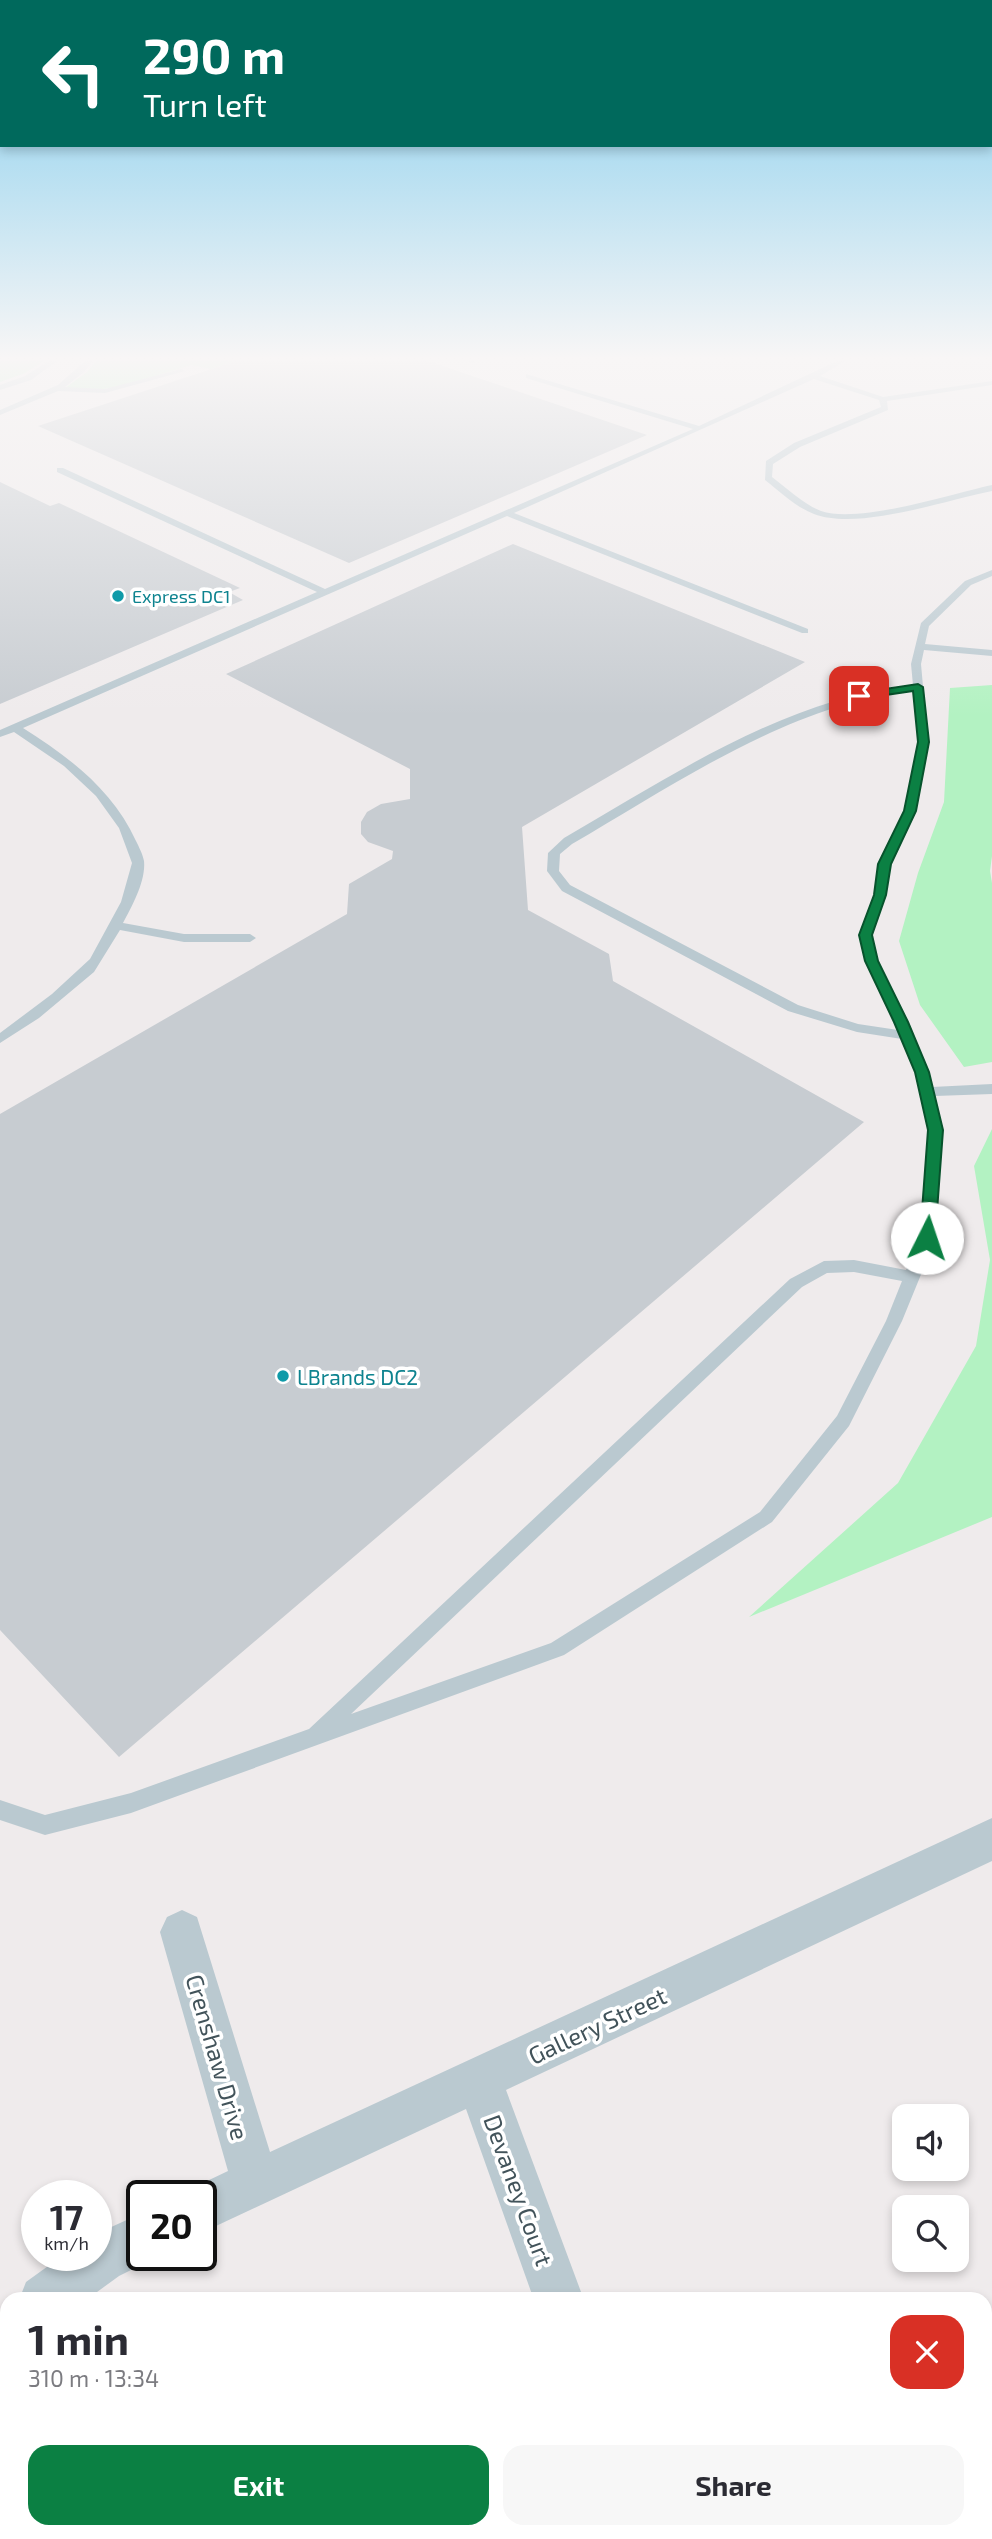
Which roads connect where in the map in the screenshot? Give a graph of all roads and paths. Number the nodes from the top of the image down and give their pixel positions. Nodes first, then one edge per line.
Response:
1 (81, 479) edge
2 (582, 479) edge
3 (770, 479) edge
4 (992, 488) edge
5 (506, 513) junction
6 (992, 573) edge
7 (325, 592) junction
8 (805, 631) dead end
9 (919, 647) junction
10 (992, 653) edge
11 (918, 687) junction
12 (15, 728) junction
13 (0, 734) edge
14 (115, 926) junction
15 (250, 938) dead end
16 (906, 1036) junction
17 (0, 1039) edge
18 (992, 1089) edge
19 (926, 1092) junction
20 (912, 1277) junction
21 (313, 1737) junction
22 (0, 1810) edge
23 (992, 1839) edge
24 (182, 1932) dead end
25 (479, 2080) junction
26 (255, 2183) junction
27 (217, 2201) edge
28 (126, 2246) edge
29 (55, 2292) edge
30 (556, 2292) edge

1 - 7 lane
2 - 5 lane
3 - 4 lane
5 - 7 lane
5 - 8 lane
6 - 9 lane
7 - 12 lane
9 - 10 lane
9 - 11 lane
11 - 16 lane
11 - 16 lane
12 - 13 lane
12 - 14 lane
14 - 15 lane
14 - 17 lane
16 - 19 lane
18 - 19 lane
19 - 20 lane
20 - 21 lane
20 - 21 lane
21 - 22 lane
23 - 25 street, Gallery Street
24 - 26 street, Crenshaw Drive
25 - 26 street, Gallery Street
25 - 30 street, Devaney Court
26 - 27 street, Gallery Street
28 - 29 street

